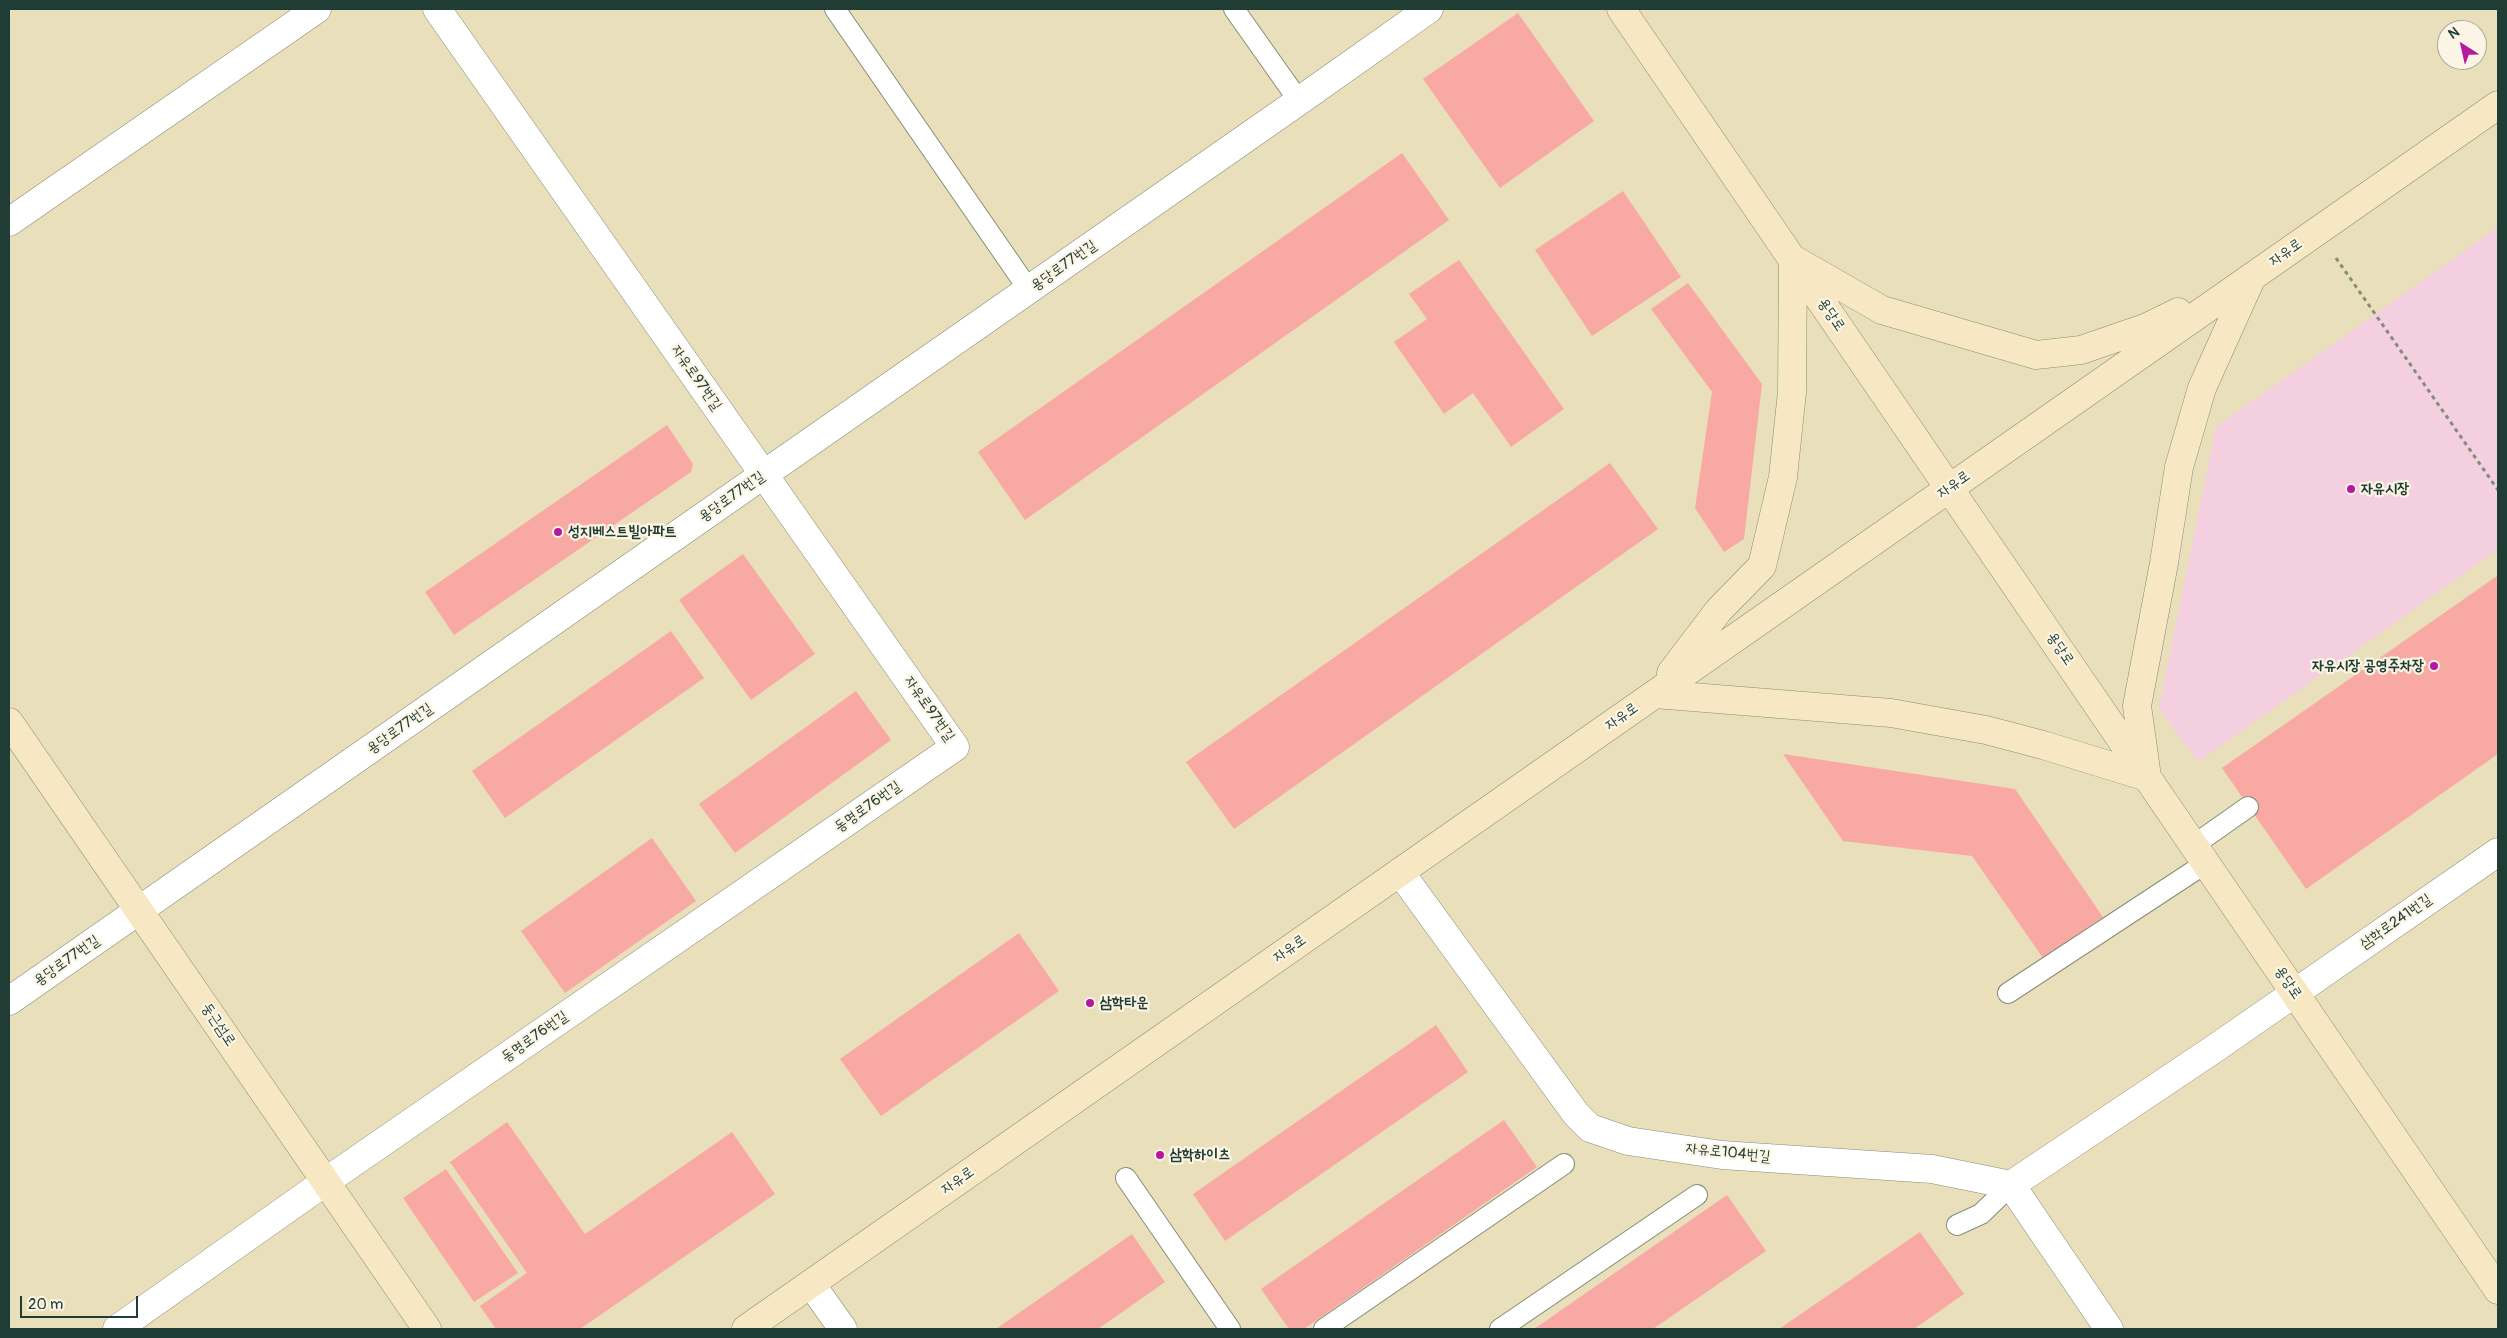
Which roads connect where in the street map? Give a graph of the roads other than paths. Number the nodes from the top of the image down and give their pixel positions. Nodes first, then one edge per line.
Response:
1 (317, 9) edge
2 (437, 9) edge
3 (835, 9) edge
4 (1234, 9) edge
5 (1429, 9) edge
6 (1621, 9) edge
7 (1299, 102) junction
8 (2498, 105) edge
9 (9, 222) edge
10 (1793, 259) junction
11 (2251, 278) junction
12 (1030, 290) junction
13 (764, 474) junction
14 (1949, 488) junction
15 (1655, 694) junction
16 (9, 722) edge
17 (955, 747) joint
18 (2147, 778) junction
19 (2248, 807) dead end
20 (2498, 852) edge
21 (2200, 854) junction
22 (1400, 872) junction
23 (140, 910) junction
24 (2295, 993) junction
25 (2008, 994) dead end
26 (9, 1001) edge
27 (1564, 1164) dead end
28 (1126, 1178) dead end
29 (325, 1182) junction
30 (2011, 1185) junction
31 (1697, 1195) dead end
32 (1957, 1225) dead end
33 (811, 1284) junction
34 (2498, 1290) edge
35 (118, 1329) edge
36 (427, 1329) edge
37 (746, 1329) edge
38 (842, 1329) edge
39 (1230, 1329) edge
40 (1324, 1329) edge
41 (1500, 1329) edge
42 (2109, 1329) edge

1 - 9 street
2 - 13 street, 자유로97번길
3 - 12 lane
4 - 7 lane
5 - 7 street, 용당로77번길
6 - 10 street, 용당로
7 - 12 street, 용당로77번길
8 - 11 street, 자유로
10 - 11 street
10 - 14 street, 용당로
10 - 15 street
11 - 14 street, 자유로
11 - 18 street
12 - 13 street, 용당로77번길
13 - 17 street, 자유로97번길
13 - 23 street, 용당로77번길
14 - 15 street, 자유로
14 - 18 street, 용당로
15 - 18 street
15 - 22 street, 자유로
16 - 23 street, 둥근섬로
17 - 29 street, 동명로76번길
18 - 21 street, 용당로
19 - 21 lane
20 - 24 street, 삼학로241번길
21 - 24 street, 용당로
21 - 25 lane
22 - 30 street, 자유로104번길
22 - 33 street, 자유로
23 - 26 street, 용당로77번길
23 - 29 street, 둥근섬로
24 - 30 street, 삼학로241번길
24 - 34 street, 용당로
27 - 40 lane
28 - 39 lane
29 - 35 street, 동명로76번길
29 - 36 street, 둥근섬로
30 - 32 lane
30 - 42 street
31 - 41 lane
33 - 37 street, 자유로
33 - 38 street

